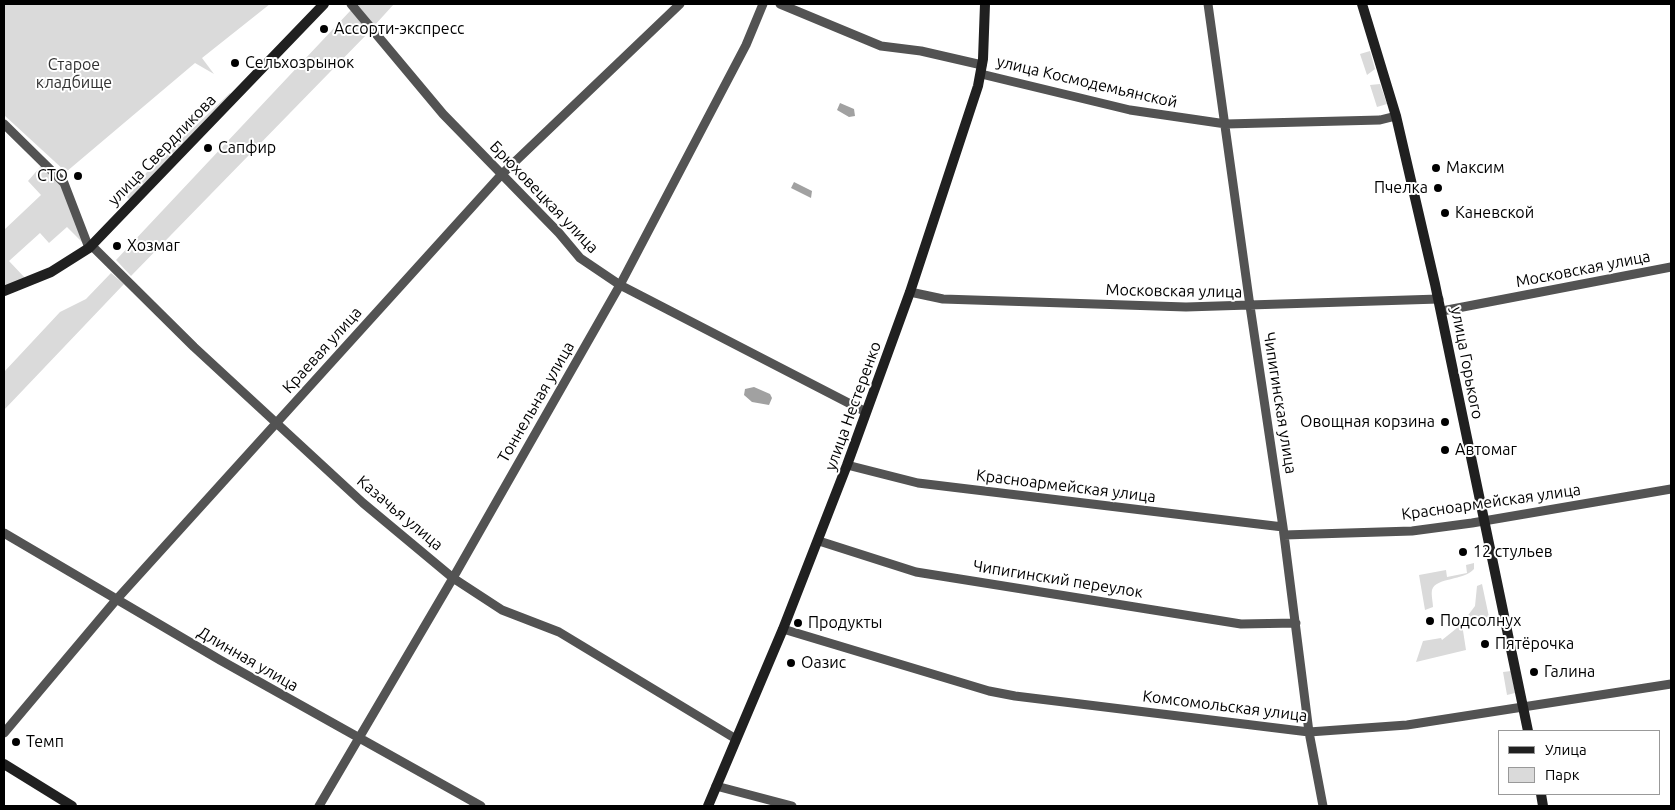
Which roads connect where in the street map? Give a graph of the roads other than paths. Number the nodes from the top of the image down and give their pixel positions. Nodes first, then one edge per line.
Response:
1 (324, 4) edge
2 (351, 4) edge
3 (680, 4) edge
4 (763, 4) edge
5 (780, 4) edge
6 (985, 4) edge
7 (1208, 4) edge
8 (1362, 4) edge
9 (981, 69) junction
10 (1396, 116) junction
11 (4, 124) edge
12 (1226, 124) junction
13 (501, 175) junction
14 (91, 247) junction
15 (1671, 267) edge
16 (620, 285) junction
17 (4, 291) edge
18 (910, 292) junction
19 (1439, 299) junction
20 (1250, 306) junction
21 (1442, 311) junction
22 (866, 412) junction
23 (276, 423) junction
24 (847, 466) junction
25 (1671, 489) edge
26 (1484, 521) junction
27 (1284, 531) junction
28 (4, 533) edge
29 (819, 541) junction
30 (453, 578) junction
31 (116, 600) junction
32 (1296, 623) junction
33 (783, 629) junction
34 (1671, 684) edge
35 (1523, 708) junction
36 (1528, 730) edge
37 (1309, 732) junction
38 (4, 733) edge
39 (736, 738) junction
40 (359, 739) junction
41 (4, 764) edge
42 (716, 786) junction
43 (72, 806) edge
44 (319, 806) edge
45 (481, 806) edge
46 (708, 806) edge
47 (792, 806) edge
48 (1323, 806) edge

1 - 14 street, улица Свердликова
2 - 13 street, Брюховецкая улица
3 - 13 street, Краевая улица
4 - 16 street, Тоннельная улица
5 - 9 street, улица Космодемьянской
6 - 9 street, улица Нестеренко
7 - 12 street, Чипигинская улица
8 - 10 street, улица Горького
9 - 12 street, улица Космодемьянской
9 - 18 street, улица Нестеренко
10 - 12 street, улица Космодемьянской
10 - 19 street, улица Горького
11 - 14 street
12 - 20 street, Чипигинская улица
13 - 16 street, Брюховецкая улица
13 - 23 street, Краевая улица
14 - 17 street, улица Свердликова
14 - 23 street, Казачья улица
15 - 21 street, Московская улица
16 - 22 street, Брюховецкая улица
16 - 30 street, Тоннельная улица
18 - 20 street, Московская улица
18 - 22 street, улица Нестеренко
19 - 20 street, Московская улица
19 - 21 street, улица Горького
20 - 27 street, Чипигинская улица
21 - 26 street, улица Горького
22 - 24 street, улица Нестеренко
23 - 30 street, Казачья улица
23 - 31 street, Краевая улица
24 - 27 street, Красноармейская улица
24 - 29 street, улица Нестеренко
25 - 26 street, Красноармейская улица
26 - 27 street, Красноармейская улица
26 - 35 street, улица Горького
27 - 32 street, Чипигинская улица
28 - 31 street, Длинная улица
29 - 32 street, Чипигинский переулок
29 - 33 street, улица Нестеренко
30 - 39 street, Казачья улица
30 - 40 street, Тоннельная улица
31 - 38 street, Краевая улица
31 - 40 street, Длинная улица
32 - 37 street, Чипигинская улица
33 - 37 street, Комсомольская улица
33 - 39 street, улица Нестеренко
34 - 35 street, Комсомольская улица
35 - 36 street, улица Горького
35 - 37 street, Комсомольская улица
37 - 48 street, Чипигинская улица
39 - 42 street, улица Нестеренко
40 - 44 street, Тоннельная улица
40 - 45 street, Длинная улица
41 - 43 street
42 - 46 street, улица Нестеренко
42 - 47 street

